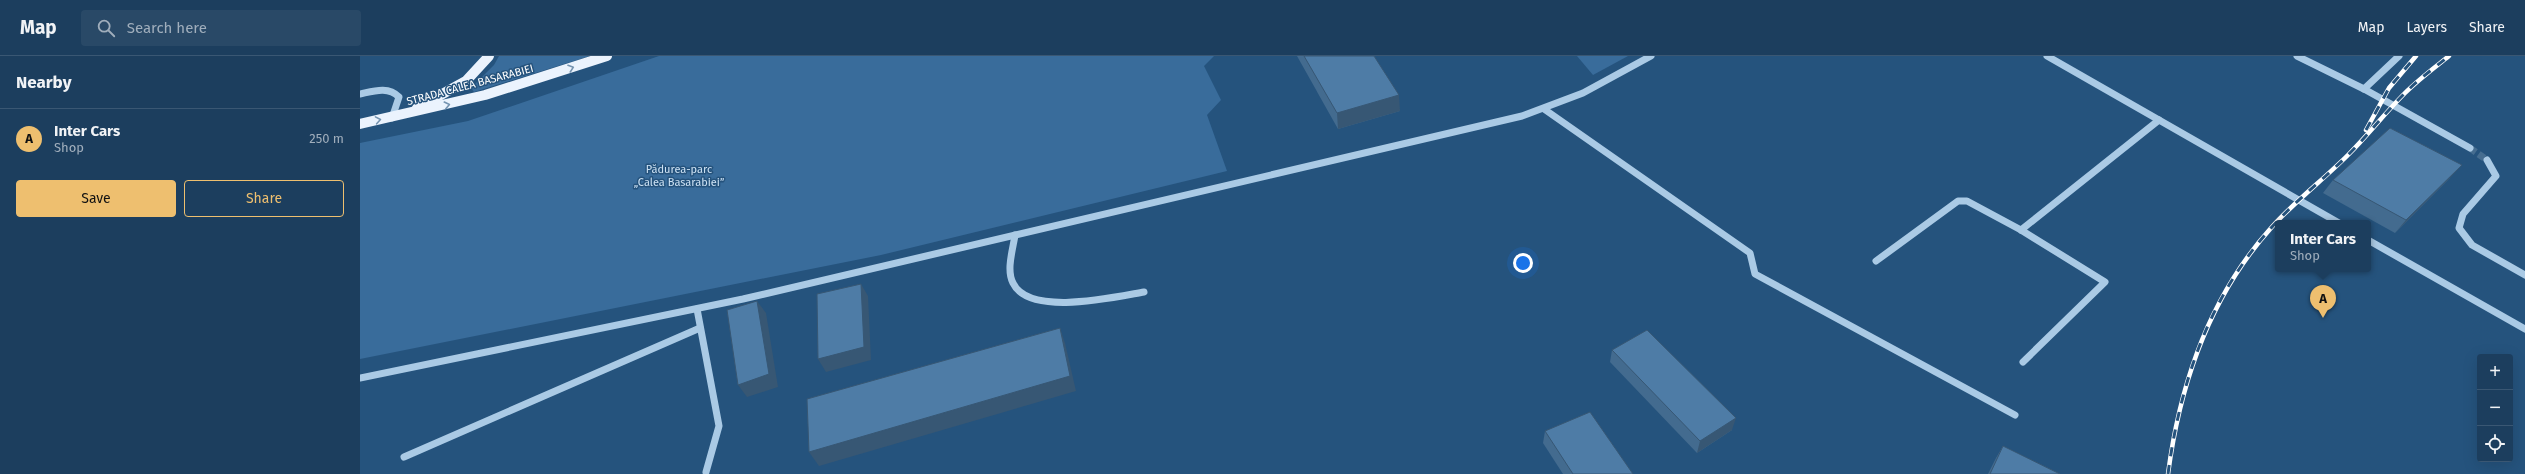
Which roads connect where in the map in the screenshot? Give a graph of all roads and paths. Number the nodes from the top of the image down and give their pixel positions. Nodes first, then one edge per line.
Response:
1 (489, 56) edge
2 (607, 56) edge
3 (1651, 56) edge
4 (2047, 56) edge
5 (2297, 56) edge
6 (2399, 56) edge
7 (2364, 89) junction
8 (360, 94) edge
9 (1544, 109) junction
10 (394, 118) junction
11 (2159, 120) junction
12 (360, 124) edge
13 (2470, 148) tunnel mouth
14 (2487, 160) tunnel mouth
15 (2334, 220) edge
16 (2021, 230) junction
17 (1015, 235) junction
18 (2371, 242) edge
19 (1876, 261) dead end
20 (2525, 275) edge
21 (1144, 292) dead end
22 (696, 309) junction
23 (700, 328) junction
24 (2525, 329) edge
25 (2023, 362) dead end
26 (360, 378) edge
27 (2015, 415) dead end
28 (404, 457) dead end
29 (706, 472) dead end

1 - 10 main road
10 -> 2 main road, STRADA CALEA BASARABIEI
3 - 9 street
4 - 11 street
5 - 7 street
6 - 7 street
7 - 13 street
8 - 10 street
9 - 17 street
9 - 27 street
12 -> 10 main road, STRADA CALEA BASARABIEI
11 - 15 street
11 - 16 street
14 - 20 street
16 - 19 street
16 - 25 street
17 - 21 street
17 - 22 street
18 - 24 street
22 - 23 street
22 - 26 street
23 - 28 street
23 - 29 street

